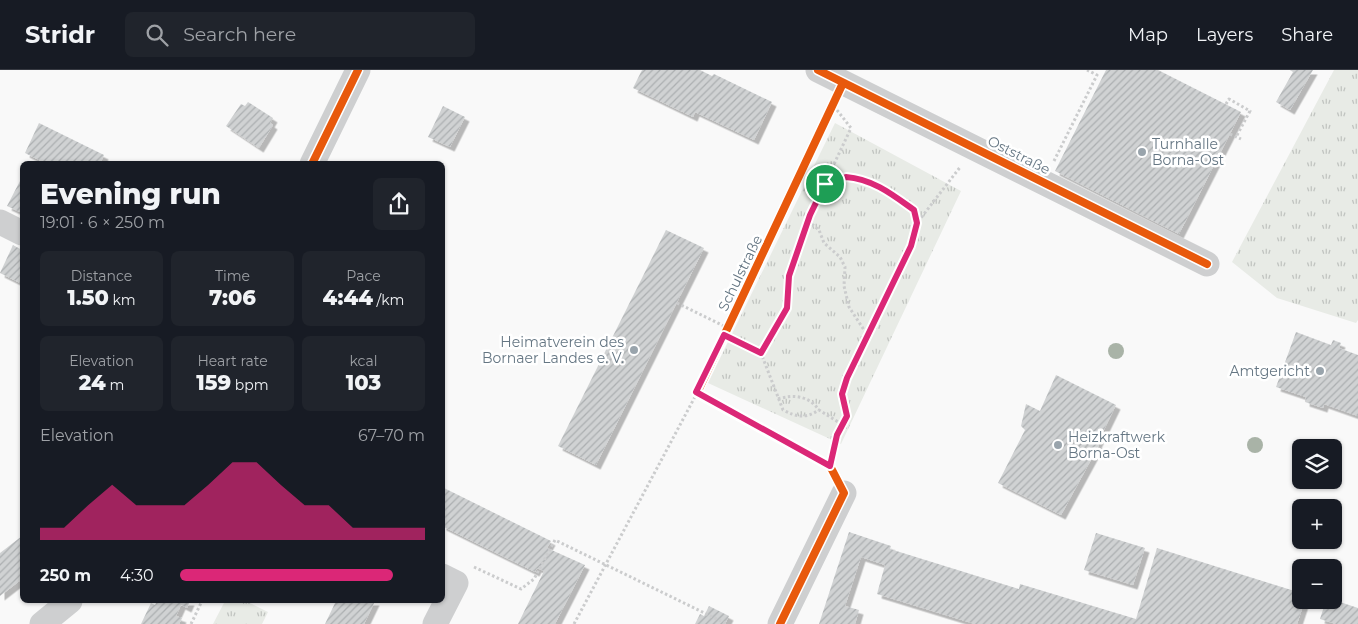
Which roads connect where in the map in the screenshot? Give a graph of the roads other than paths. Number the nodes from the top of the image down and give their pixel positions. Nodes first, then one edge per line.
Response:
1 (358, 70) edge
2 (818, 70) edge
3 (313, 161) edge
4 (0, 222) edge
5 (20, 232) edge
6 (1208, 264) dead end
7 (844, 494) road end
8 (449, 580) edge
9 (445, 593) edge
10 (68, 603) edge
11 (442, 603) edge
12 (42, 624) edge
13 (435, 624) edge
14 (780, 624) edge

1 - 3 street
2 - 6 street, Oststraße
4 - 5 street
7 - 14 street
8 - 9 street
10 - 12 street
11 - 13 street

